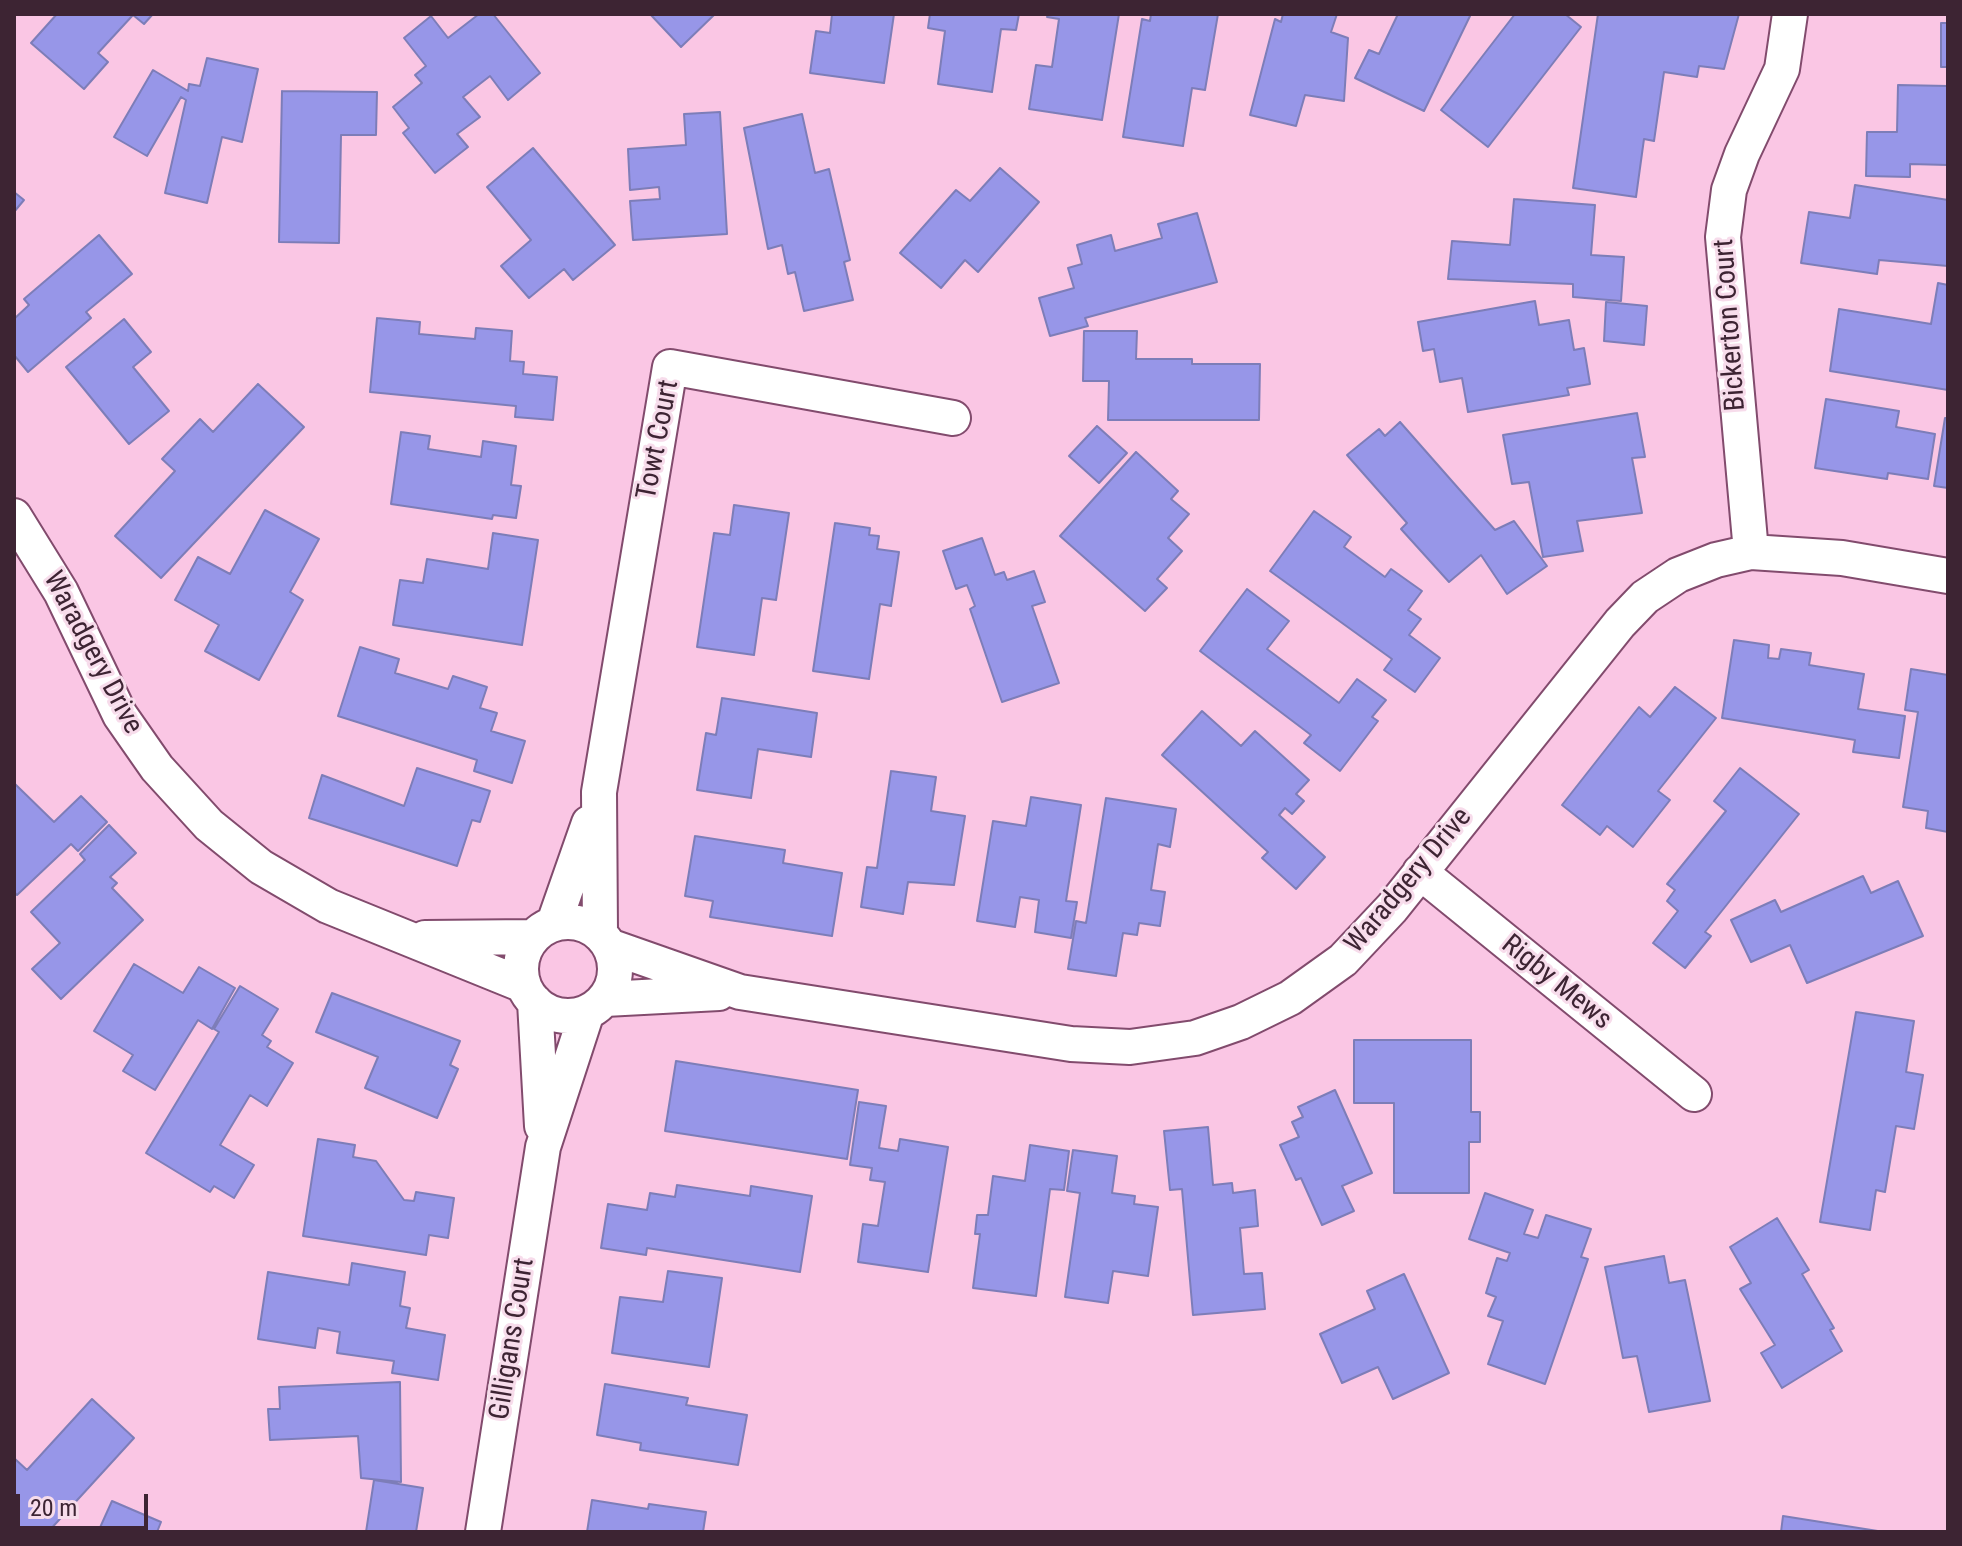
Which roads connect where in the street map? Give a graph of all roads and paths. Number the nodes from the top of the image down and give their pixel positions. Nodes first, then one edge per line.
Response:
1 (1790, 14) edge
2 (953, 418) dead end
3 (14, 516) edge
4 (1751, 552) junction
5 (1948, 576) edge
6 (599, 792) junction
7 (1420, 872) junction
8 (543, 930) junction
9 (413, 939) junction
10 (605, 939) junction
11 (740, 992) junction
12 (529, 994) junction
13 (596, 1005) junction
14 (1694, 1094) dead end
15 (543, 1147) junction
16 (483, 1532) edge

1 - 4 street, Bickerton Court
2 - 6 street, Towt Court
3 - 9 street, Waradgery Drive
4 - 5 street, Waradgery Drive
4 - 7 street, Waradgery Drive
6 - 8 street, Towt Court
6 - 10 street, Towt Court
7 - 11 street, Waradgery Drive
7 - 14 street, Rigby Mews
8 - 9 street, Waradgery Drive
8 - 10 street
8 - 12 street
9 - 12 street, Waradgery Drive
10 - 11 street, Waradgery Drive
10 - 13 street
11 - 13 street, Waradgery Drive
12 - 13 street
12 - 15 street, Gilligans Court
13 - 15 street, Gilligans Court
15 - 16 street, Gilligans Court

